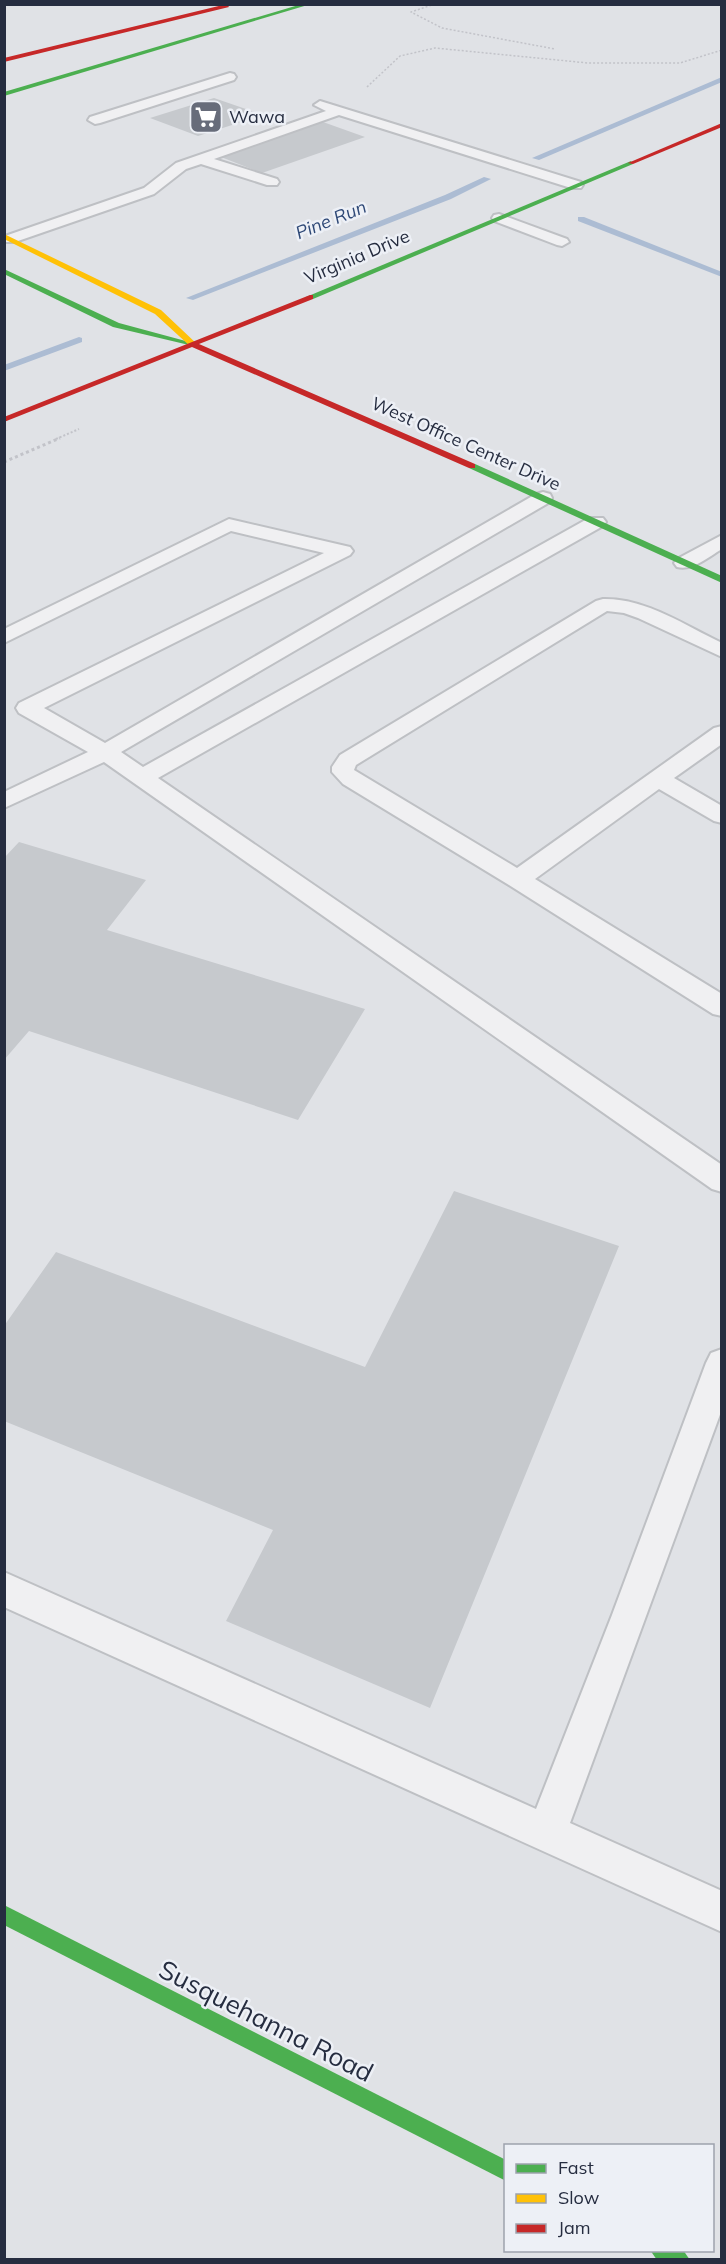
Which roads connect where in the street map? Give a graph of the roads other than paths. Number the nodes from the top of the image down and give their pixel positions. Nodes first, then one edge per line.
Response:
1 (236, 4) edge
2 (309, 4) edge
3 (4, 60) edge
4 (230, 77) dead end
5 (4, 94) edge
6 (318, 104) dead end
7 (339, 111) junction
8 (95, 120) dead end
9 (722, 125) edge
10 (201, 159) junction
11 (272, 182) dead end
12 (576, 185) junction
13 (499, 218) junction
14 (7, 237) edge
15 (562, 242) dead end
16 (4, 271) edge
17 (194, 345) junction
18 (4, 420) edge
19 (543, 498) junction
20 (596, 522) junction
21 (722, 541) edge
22 (684, 563) junction
23 (722, 580) edge
24 (4, 637) edge
25 (722, 651) edge
26 (722, 733) edge
27 (105, 752) junction
28 (141, 778) junction
29 (658, 778) junction
30 (4, 801) edge
31 (722, 816) edge
32 (518, 879) junction
33 (722, 1007) edge
34 (722, 1181) edge
35 (722, 1363) edge
36 (4, 1589) edge
37 (546, 1834) junction
38 (722, 1912) edge
39 (4, 1914) edge
40 (504, 2170) edge
41 (665, 2252) edge
42 (679, 2259) edge

1 - 3 main road
2 - 5 main road
4 - 8 lane
6 - 7 lane
7 - 10 lane
7 - 12 lane
9 - 12 main road, Virginia Drive
10 - 11 lane
10 - 14 lane
12 - 13 main road, Virginia Drive
13 - 15 lane
13 - 17 main road, Virginia Drive
14 - 17 main road
16 - 17 main road
17 - 18 main road, Virginia Drive
17 - 19 main road, West Office Center Drive
19 - 20 main road, West Office Center Drive
19 - 27 lane
20 - 22 main road, West Office Center Drive
20 - 28 lane
21 - 22 lane
22 - 23 main road, West Office Center Drive
24 - 27 lane
25 - 32 lane
26 - 29 lane
27 - 28 lane
27 - 30 lane
28 - 34 lane
29 - 31 lane
29 - 32 lane
32 - 33 lane
35 - 37 lane
36 - 37 lane
37 - 38 lane
39 - 40 main road, Susquehanna Road
41 - 42 main road

